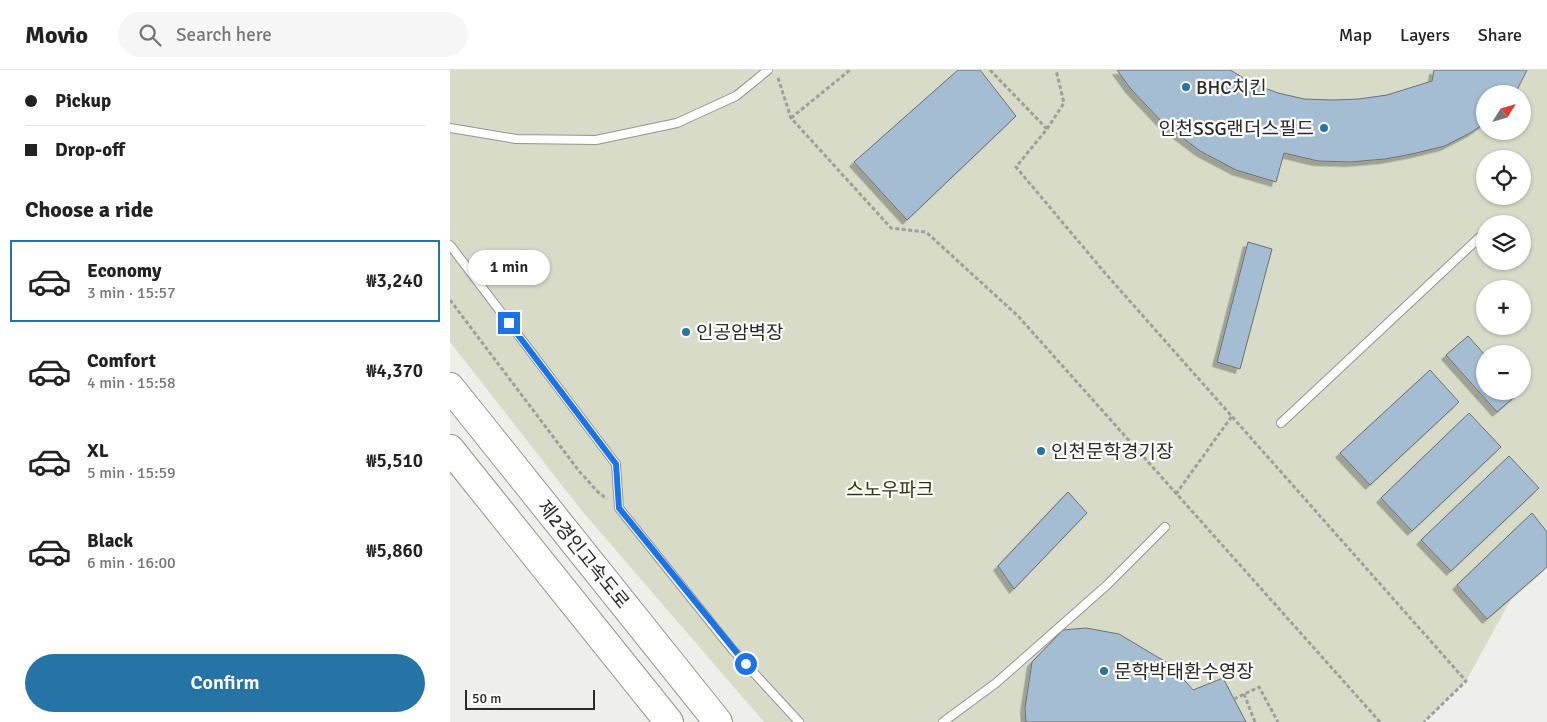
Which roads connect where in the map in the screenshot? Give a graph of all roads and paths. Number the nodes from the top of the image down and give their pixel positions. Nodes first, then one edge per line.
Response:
1 (768, 70) edge
2 (775, 70) edge
3 (850, 70) edge
4 (990, 70) edge
5 (1056, 70) edge
6 (791, 118) junction
7 (450, 128) edge
8 (1047, 129) junction
9 (1476, 241) edge
10 (450, 245) edge
11 (450, 300) edge
12 (450, 386) edge
13 (1232, 416) junction
14 (1281, 423) dead end
15 (450, 449) edge
16 (1176, 494) junction
17 (620, 510) junction
18 (1166, 526) dead end
19 (1244, 694) junction
20 (1234, 699) dead end
21 (668, 722) edge
22 (718, 722) edge
23 (799, 722) edge
24 (944, 722) edge
25 (1255, 722) edge
26 (1278, 722) edge
27 (1380, 722) edge
28 (1424, 722) edge

1 - 7 lane
2 - 6 path
3 - 6 path
4 - 8 path
5 - 8 path
6 - 16 path
8 - 13 path
9 - 14 lane
10 - 17 lane
11 - 17 path
12 - 22 highway, 제2경인고속도로
13 - 16 path
13 - 28 path
15 - 21 highway, 제2경인고속도로
16 - 27 path
17 - 23 lane
18 - 24 lane
19 - 20 path
19 - 25 path
19 - 26 path

